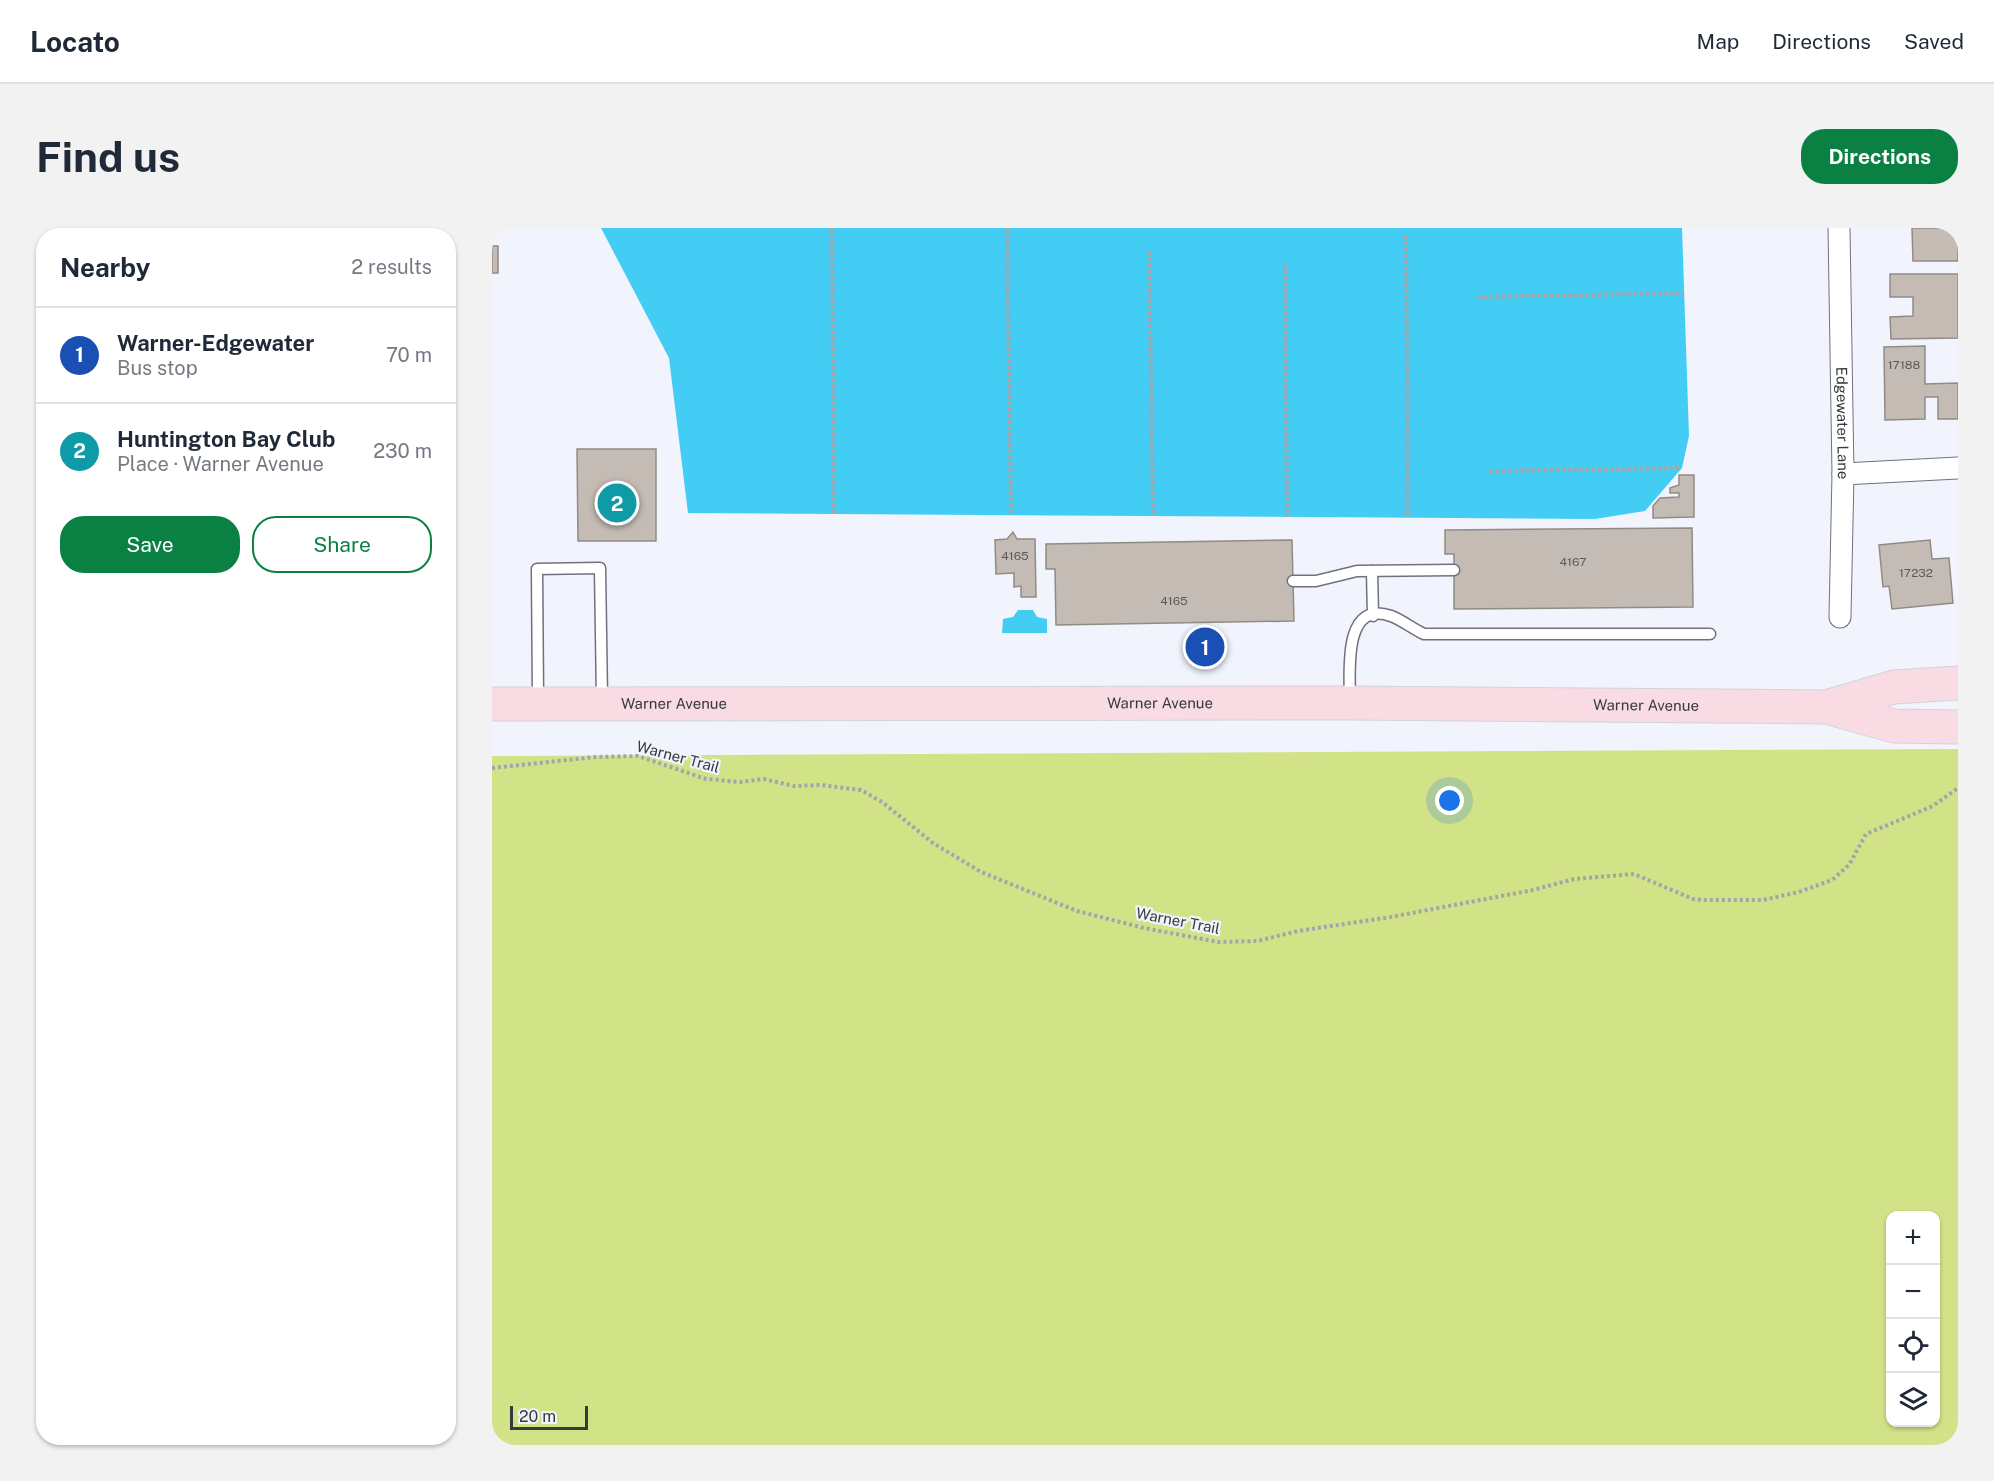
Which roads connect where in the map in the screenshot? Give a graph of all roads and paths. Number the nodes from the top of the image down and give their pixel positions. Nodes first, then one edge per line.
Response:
1 (832, 228) edge
2 (1007, 228) edge
3 (1839, 228) edge
4 (1406, 236) dead end
5 (1149, 252) dead end
6 (1285, 264) dead end
7 (1684, 293) dead end
8 (1478, 297) dead end
9 (1683, 468) dead end
10 (1958, 468) edge
11 (1490, 471) dead end
12 (1842, 474) junction
13 (834, 514) dead end
14 (1011, 515) dead end
15 (1153, 516) dead end
16 (1287, 517) dead end
17 (1408, 518) dead end
18 (1454, 570) dead end
19 (1372, 571) junction
20 (1293, 581) dead end
21 (1372, 616) junction
22 (1840, 617) dead end
23 (1710, 634) dead end
24 (1958, 683) edge
25 (492, 704) edge
26 (538, 704) junction
27 (602, 704) junction
28 (1350, 704) junction
29 (1826, 707) junction
30 (1958, 727) edge
31 (492, 768) edge
32 (1958, 788) edge

1 - 13 path
2 - 14 path
3 - 12 street, Edgewater Lane
4 - 17 path
5 - 15 path
6 - 16 path
7 - 8 path
9 - 11 path
10 - 12 street
12 - 22 street, Edgewater Lane
18 - 19 lane
19 - 20 lane
19 - 21 lane
21 - 23 lane
21 - 28 lane
24 - 29 main road, Warner Avenue
25 - 26 main road, Warner Avenue
26 - 27 main road, Warner Avenue
26 - 27 lane
27 - 28 main road, Warner Avenue
28 - 29 main road, Warner Avenue
29 - 30 main road, Warner Avenue
31 - 32 path, Warner Trail

